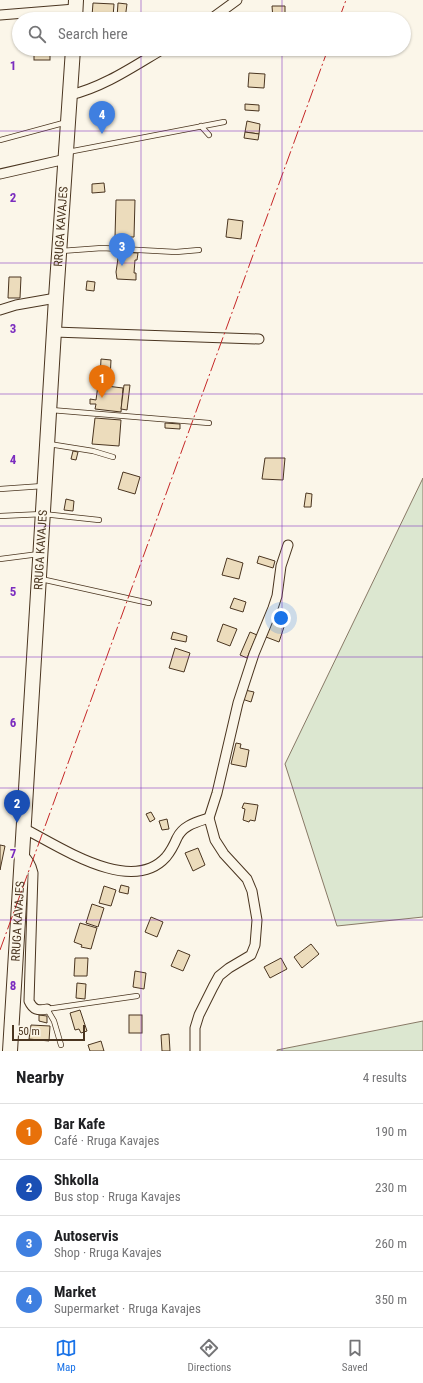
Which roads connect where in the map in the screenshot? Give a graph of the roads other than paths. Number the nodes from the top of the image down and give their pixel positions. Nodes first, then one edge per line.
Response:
1 (237, 0) edge
2 (75, 9) edge
3 (38, 12) edge
4 (220, 12) edge
5 (12, 14) edge
6 (0, 15) edge
7 (73, 56) edge
8 (151, 56) edge
9 (70, 95) junction
10 (69, 121) junction
11 (224, 122) dead end
12 (201, 126) junction
13 (209, 135) dead end
14 (0, 140) edge
15 (66, 156) junction
16 (0, 174) edge
17 (199, 250) dead end
18 (60, 251) junction
19 (56, 298) junction
20 (0, 310) edge
21 (54, 332) junction
22 (259, 339) dead end
23 (49, 410) junction
24 (209, 423) dead end
25 (47, 444) junction
26 (113, 457) dead end
27 (45, 486) junction
28 (0, 489) edge
29 (43, 514) junction
30 (0, 516) edge
31 (99, 520) dead end
32 (288, 545) dead end
33 (41, 554) junction
34 (0, 559) edge
35 (40, 579) junction
36 (149, 603) dead end
37 (210, 818) junction
38 (24, 828) junction
39 (22, 854) junction
40 (137, 996) dead end
41 (47, 1009) junction
42 (61, 1045) dead end
43 (10, 1051) edge
44 (195, 1051) edge

1 - 4 street
2 - 3 street
5 - 6 street
7 - 9 main road, RRUGA KAVAJES
8 - 9 street
9 - 10 main road, RRUGA KAVAJES
10 - 14 lane
10 - 15 main road, RRUGA KAVAJES
11 - 12 lane
12 - 13 lane
12 - 15 lane
15 - 16 street
15 - 18 main road, RRUGA KAVAJES
17 - 18 lane
18 - 19 main road, RRUGA KAVAJES
19 - 20 street
19 - 21 main road, RRUGA KAVAJES
21 - 22 street
21 - 23 main road, RRUGA KAVAJES
23 - 24 lane
23 - 25 main road, RRUGA KAVAJES
25 - 26 lane
25 - 27 main road, RRUGA KAVAJES
27 - 28 lane
27 - 29 main road, RRUGA KAVAJES
29 - 30 lane
29 - 31 lane
29 - 33 main road, RRUGA KAVAJES
32 - 37 street
33 - 34 lane
33 - 35 main road, RRUGA KAVAJES
35 - 36 lane
35 - 38 main road, RRUGA KAVAJES
37 - 38 street
37 - 44 street
38 - 39 main road, RRUGA KAVAJES
39 - 41 street
39 - 43 main road, RRUGA KAVAJES
40 - 41 lane
41 - 42 lane

